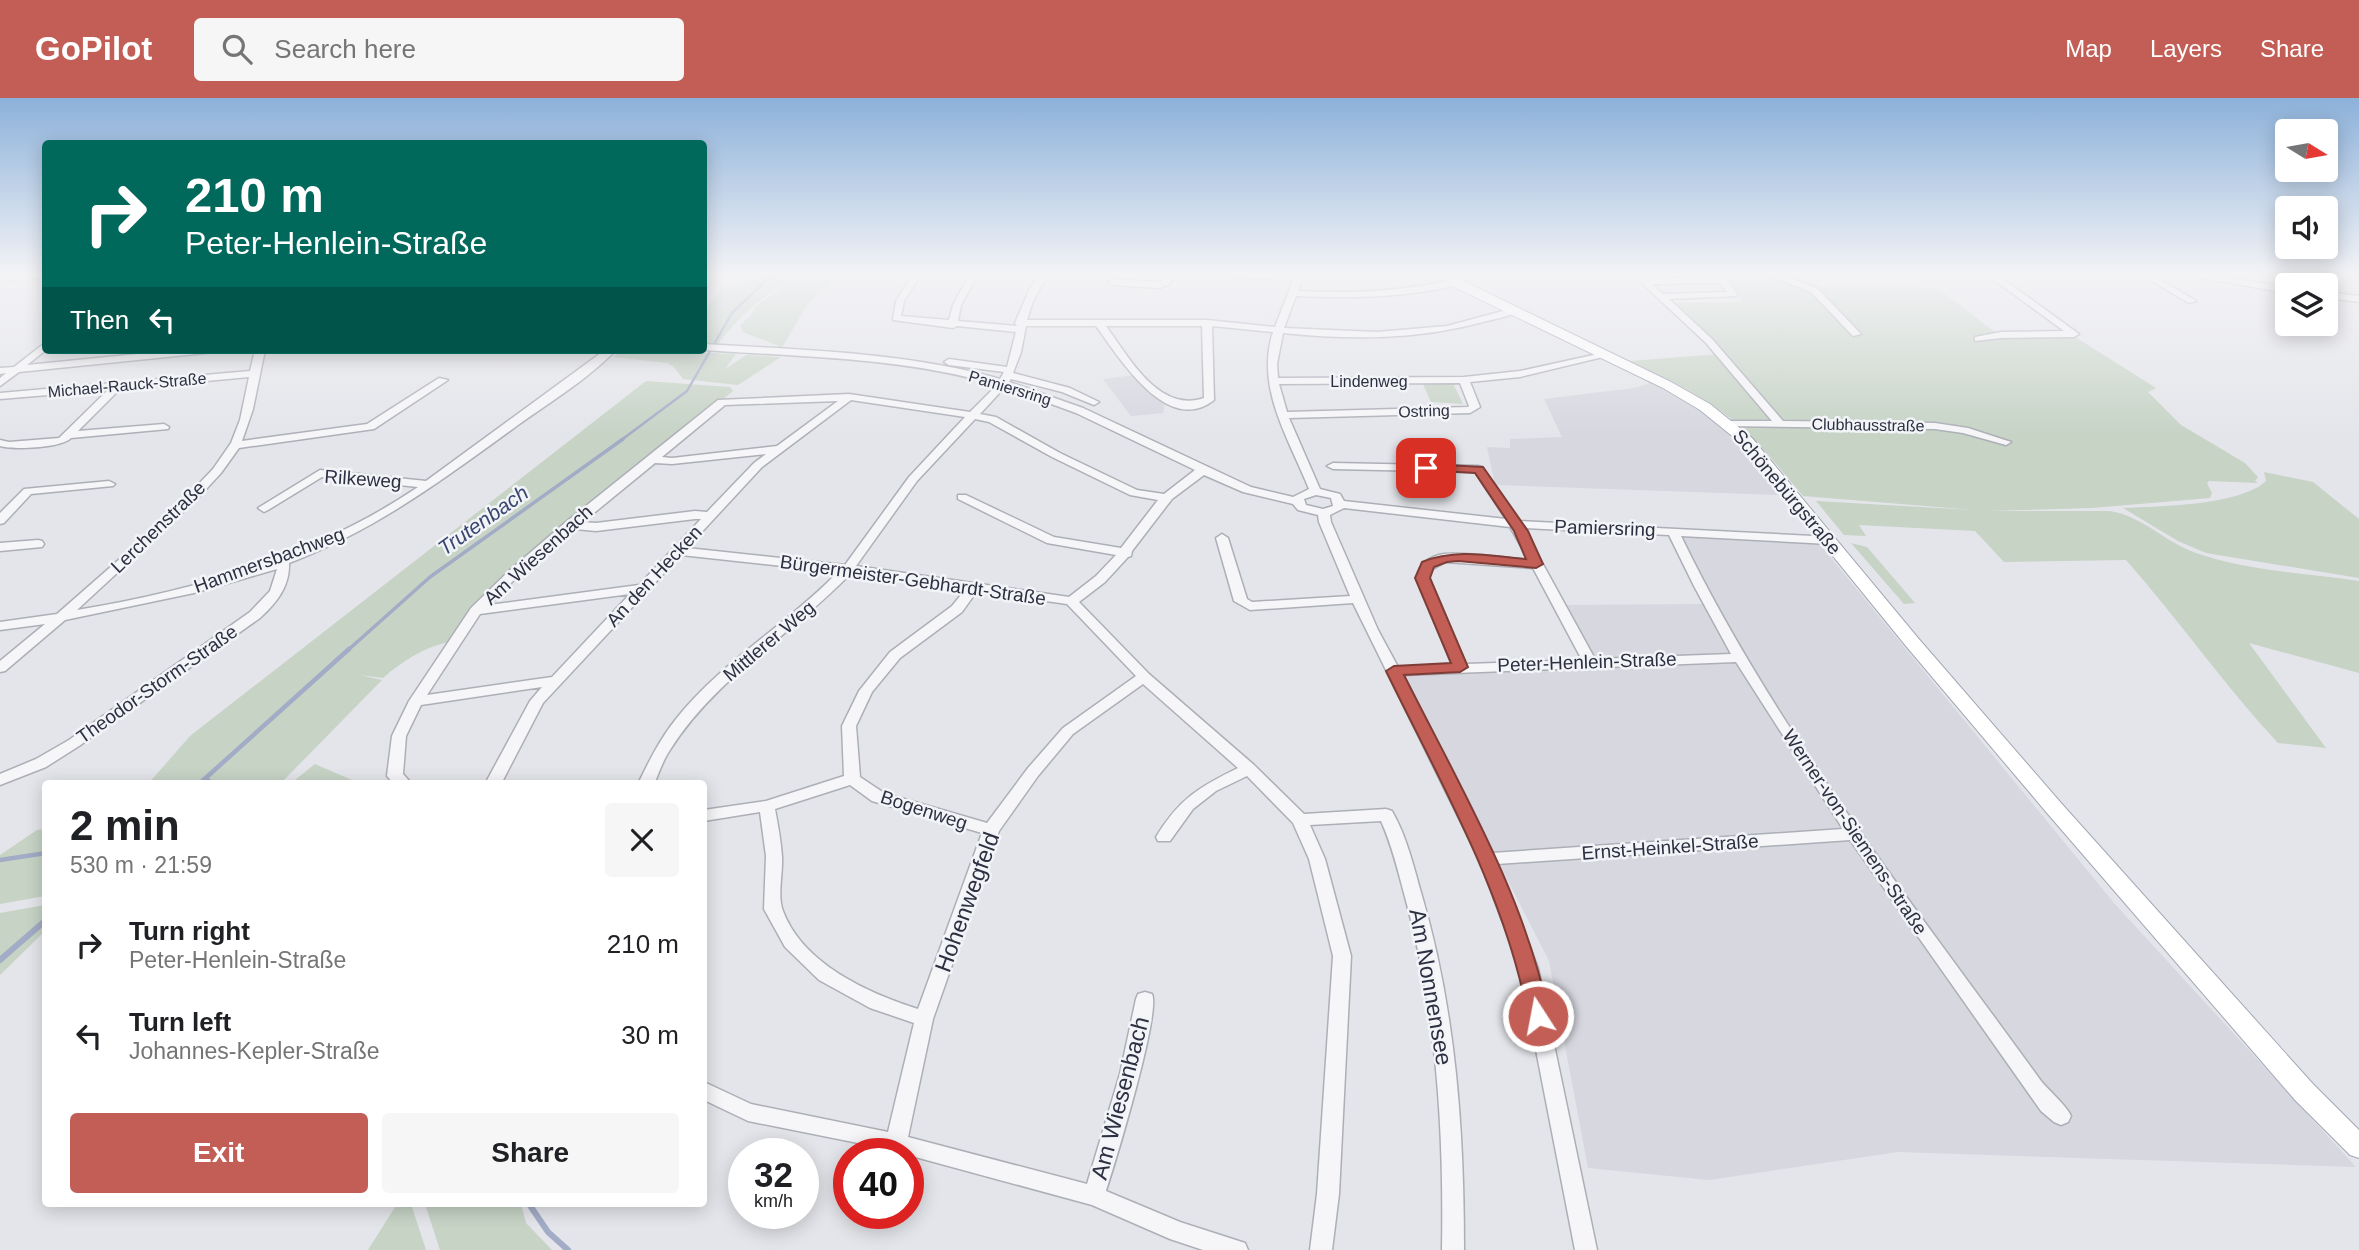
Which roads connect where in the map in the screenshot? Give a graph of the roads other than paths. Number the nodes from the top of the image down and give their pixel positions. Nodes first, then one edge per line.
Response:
1 (1019, 328) edge
2 (1103, 328) edge
3 (1208, 328) edge
4 (1257, 328) edge
5 (1454, 328) edge
6 (1549, 328) edge
7 (1695, 328) edge
8 (1850, 328) edge
9 (2065, 328) edge
10 (1280, 330) junction
11 (1856, 334) dead end
12 (1978, 339) dead end
13 (828, 347) dead end
14 (42, 348) edge
15 (707, 348) edge
16 (166, 354) edge
17 (259, 354) edge
18 (606, 354) edge
19 (843, 354) junction
20 (1604, 354) junction
21 (17, 369) junction
22 (0, 371) edge
23 (253, 374) junction
24 (1007, 376) junction
25 (443, 380) dead end
26 (1464, 380) junction
27 (1275, 382) junction
28 (0, 383) edge
29 (115, 388) junction
30 (0, 396) edge
31 (849, 397) junction
32 (1094, 402) dead end
33 (972, 415) junction
34 (1283, 415) junction
35 (1729, 424) junction
36 (1780, 424) junction
37 (164, 427) dead end
38 (68, 435) junction
39 (2006, 442) dead end
40 (0, 443) edge
41 (235, 445) junction
42 (777, 449) junction
43 (650, 459) junction
44 (1333, 466) dead end
45 (1203, 470) junction
46 (109, 484) dead end
47 (429, 485) junction
48 (1315, 491) junction
49 (962, 497) dead end
50 (1166, 498) junction
51 (1297, 500) junction
52 (1340, 504) junction
53 (264, 508) dead end
54 (1324, 513) junction
55 (710, 516) junction
56 (0, 520) edge
57 (1515, 524) junction
58 (570, 525) junction
59 (1673, 531) junction
60 (1222, 537) dead end
61 (1829, 540) junction
62 (38, 544) dead end
63 (0, 547) edge
64 (678, 551) junction
65 (1127, 553) junction
66 (283, 560) junction
67 (1536, 564) junction
68 (848, 569) junction
69 (974, 586) junction
70 (644, 588) junction
71 (1358, 599) junction
72 (1070, 601) junction
73 (476, 611) junction
74 (63, 616) junction
75 (0, 625) edge
76 (1739, 658) junction
77 (1590, 662) junction
78 (1460, 667) junction
79 (0, 668) edge
80 (1394, 671) junction
81 (1144, 677) junction
82 (556, 681) junction
83 (416, 701) junction
84 (1249, 769) junction
85 (852, 779) junction
86 (0, 780) edge
87 (400, 780) edge
88 (495, 780) edge
89 (647, 780) edge
90 (767, 806) junction
91 (707, 815) edge
92 (1300, 820) junction
93 (992, 830) junction
94 (1854, 834) junction
95 (1164, 837) dead end
96 (1487, 859) junction
97 (1145, 999) dead end
98 (924, 1019) junction
99 (707, 1092) edge
100 (2061, 1116) dead end
101 (872, 1138) edge
102 (897, 1138) edge
103 (2359, 1147) edge
104 (924, 1150) edge
105 (1094, 1196) junction
106 (1237, 1250) edge
107 (1321, 1250) edge
108 (1453, 1250) edge
109 (1586, 1250) edge

1 - 24 street
2 - 3 street
4 - 10 street
5 - 10 street
6 - 20 main road, Schönebürgstraße
7 - 36 street
8 - 11 street
9 - 12 street
10 - 27 street
13 - 19 street
14 - 21 street
15 - 19 street, Pamiersring
16 - 21 street
17 - 23 street, Lerchenstraße
18 - 47 street, Hammersbachweg
19 - 24 street, Pamiersring
20 - 26 street, Ostring
20 - 35 main road, Schönebürgstraße
21 - 22 street
21 - 28 street
23 - 29 street, Michael-Rauck-Straße
23 - 41 street, Lerchenstraße
24 - 32 street
24 - 33 street, Mittlerer Weg
24 - 45 street, Pamiersring
25 - 41 street
26 - 27 street, Lindenweg
26 - 34 street, Ostring
27 - 34 street
29 - 30 street, Michael-Rauck-Straße
29 - 38 street
31 - 33 street
31 - 42 street, An den Hecken
31 - 43 street, Am Wiesenbach
33 - 50 street
33 - 68 street, Mittlerer Weg
34 - 48 street
35 - 36 street, Clubhausstraße
35 - 61 main road, Schönebürgstraße
36 - 39 street, Clubhausstraße
37 - 38 street
38 - 40 street
41 - 74 street, Lerchenstraße
42 - 43 street
42 - 55 street, An den Hecken
43 - 58 street, Am Wiesenbach
44 - 57 street
45 - 50 street
45 - 51 street, Pamiersring
46 - 56 street
47 - 53 street, Rilkeweg
47 - 66 street, Hammersbachweg
48 - 51 street
48 - 52 street
49 - 65 street
50 - 65 street
51 - 54 street, Pamiersring
52 - 54 street
52 - 57 street, Pamiersring
54 - 71 street
55 - 58 street
55 - 64 street, An den Hecken
57 - 59 street, Pamiersring
57 - 67 street
58 - 73 street, Am Wiesenbach
59 - 61 street, Pamiersring
59 - 76 street, Werner-von-Siemens-Straße
60 - 71 street
61 - 103 main road, Schönebürgstraße
62 - 63 street
64 - 68 street, Bürgermeister-Gebhardt-Straße
64 - 70 street, An den Hecken
65 - 72 street
66 - 74 street, Hammersbachweg
66 - 86 street, Theodor-Storm-Straße
67 - 77 street
67 - 78 street
68 - 69 street, Bürgermeister-Gebhardt-Straße
68 - 89 street, Mittlerer Weg
69 - 72 street, Bürgermeister-Gebhardt-Straße
69 - 85 street
70 - 73 street
70 - 82 street, An den Hecken
71 - 80 street
72 - 81 street, Bürgermeister-Gebhardt-Straße
73 - 83 street, Am Wiesenbach
74 - 75 street, Hammersbachweg
74 - 79 street, Lerchenstraße
76 - 77 street, Peter-Henlein-Straße
76 - 94 street, Werner-von-Siemens-Straße
77 - 78 street, Peter-Henlein-Straße
78 - 80 street, Peter-Henlein-Straße
80 - 96 street
81 - 84 street, Bürgermeister-Gebhardt-Straße
81 - 93 street, Hohenwegfeld
82 - 83 street
82 - 88 street, An den Hecken
83 - 87 street, Am Wiesenbach
84 - 92 street, Bürgermeister-Gebhardt-Straße
84 - 95 street
85 - 90 street
85 - 93 street, Bogenweg
90 - 91 street
90 - 98 street
92 - 107 street, Bürgermeister-Gebhardt-Straße
92 - 108 street, Am Nonnensee
93 - 98 street, Hohenwegfeld
94 - 96 street, Ernst-Heinkel-Straße
94 - 100 street, Werner-von-Siemens-Straße
96 - 109 street
97 - 105 street, Am Wiesenbach
98 - 102 street, Hohenwegfeld
99 - 101 street, Am Wiesenbach
104 - 105 street, Am Wiesenbach
105 - 106 street, Am Wiesenbach

